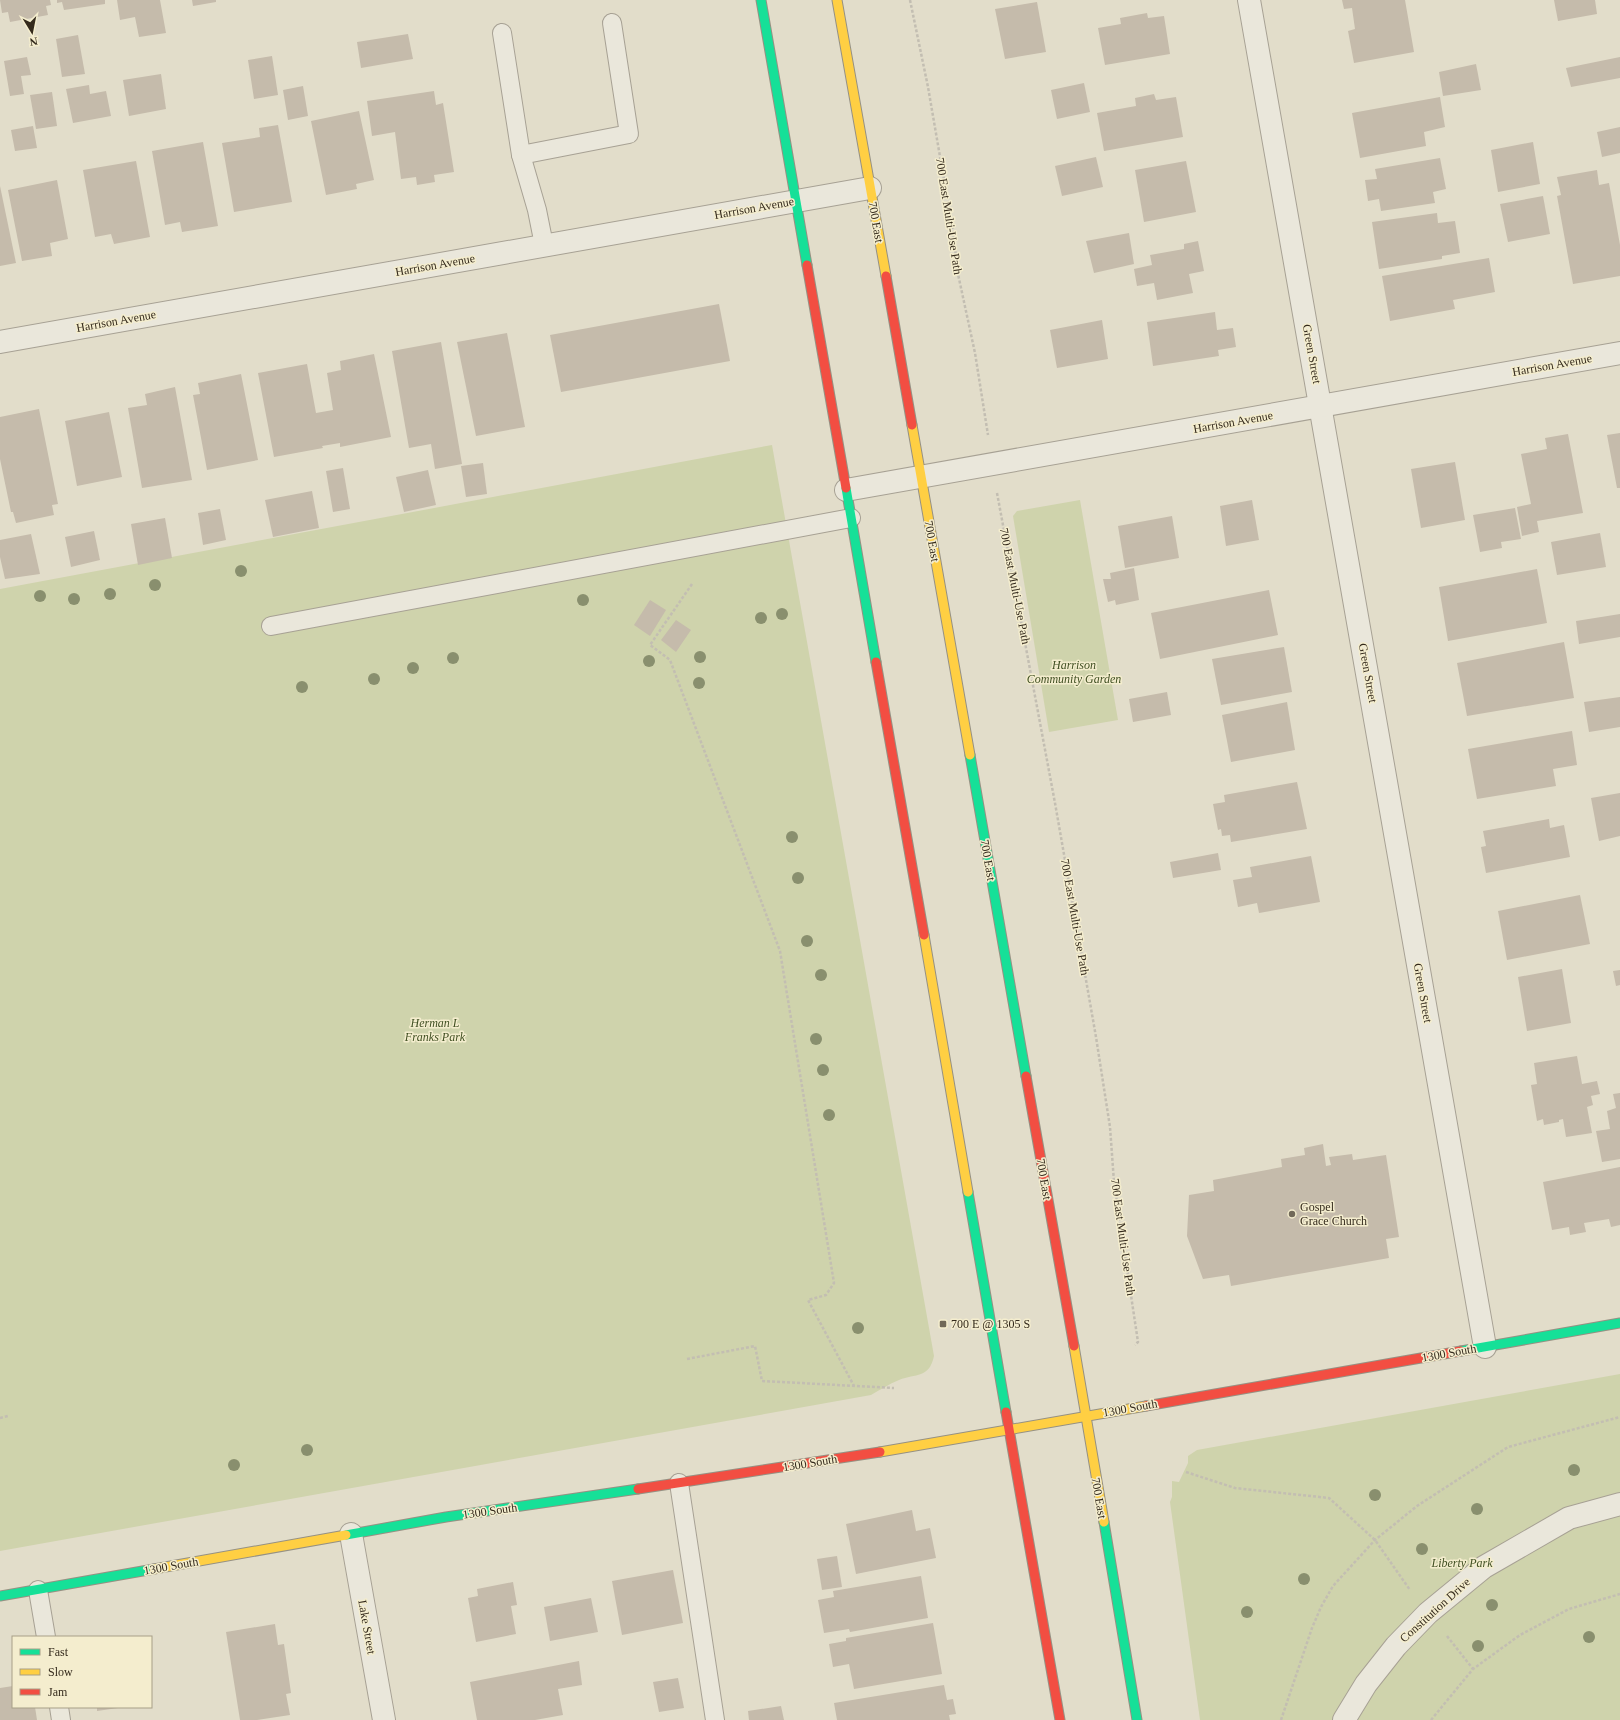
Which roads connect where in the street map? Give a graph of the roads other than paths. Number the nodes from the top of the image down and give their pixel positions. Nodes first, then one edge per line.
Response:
1 (761, 0) edge
2 (837, 0) edge
3 (1250, 0) edge
4 (612, 22) dead end
5 (502, 33) dead end
6 (521, 154) junction
7 (870, 188) junction
8 (796, 201) junction
9 (544, 245) junction
10 (0, 342) edge
11 (1620, 353) edge
12 (1321, 406) junction
13 (921, 477) junction
14 (846, 490) junction
15 (851, 518) junction
16 (271, 626) dead end
17 (1620, 1323) edge
18 (1485, 1347) junction
19 (1086, 1416) junction
20 (1009, 1429) junction
21 (679, 1483) junction
22 (1620, 1504) edge
23 (351, 1534) junction
24 (38, 1590) junction
25 (0, 1596) edge
26 (46, 1636) edge
27 (58, 1708) edge
28 (61, 1720) edge
29 (384, 1720) edge
30 (715, 1720) edge
31 (1060, 1720) edge
32 (1137, 1720) edge
33 (1344, 1720) edge

1 - 8 main road
2 - 7 main road, 700 East
3 - 12 street, Green Street
4 - 6 lane
5 - 6 lane
6 - 9 lane
7 - 8 street, Harrison Avenue
7 - 13 main road, 700 East
8 - 9 street, Harrison Avenue
8 - 14 main road
9 - 10 street, Harrison Avenue
11 - 12 street, Harrison Avenue
12 - 13 street, Harrison Avenue
12 - 18 street, Green Street
13 - 14 street, Harrison Avenue
13 - 19 main road, 700 East
14 - 15 main road
15 - 16 lane
15 - 20 main road
17 - 18 main road, 1300 South
18 - 19 main road, 1300 South
19 - 20 main road, 1300 South
19 - 32 main road, 700 East
20 - 21 main road, 1300 South
20 - 31 main road
21 - 23 main road, 1300 South
21 - 30 lane
22 - 33 street, Constitution Drive
23 - 24 main road, 1300 South
23 - 29 street, Lake Street
24 - 25 main road, 1300 South
24 - 26 lane
27 - 28 lane

